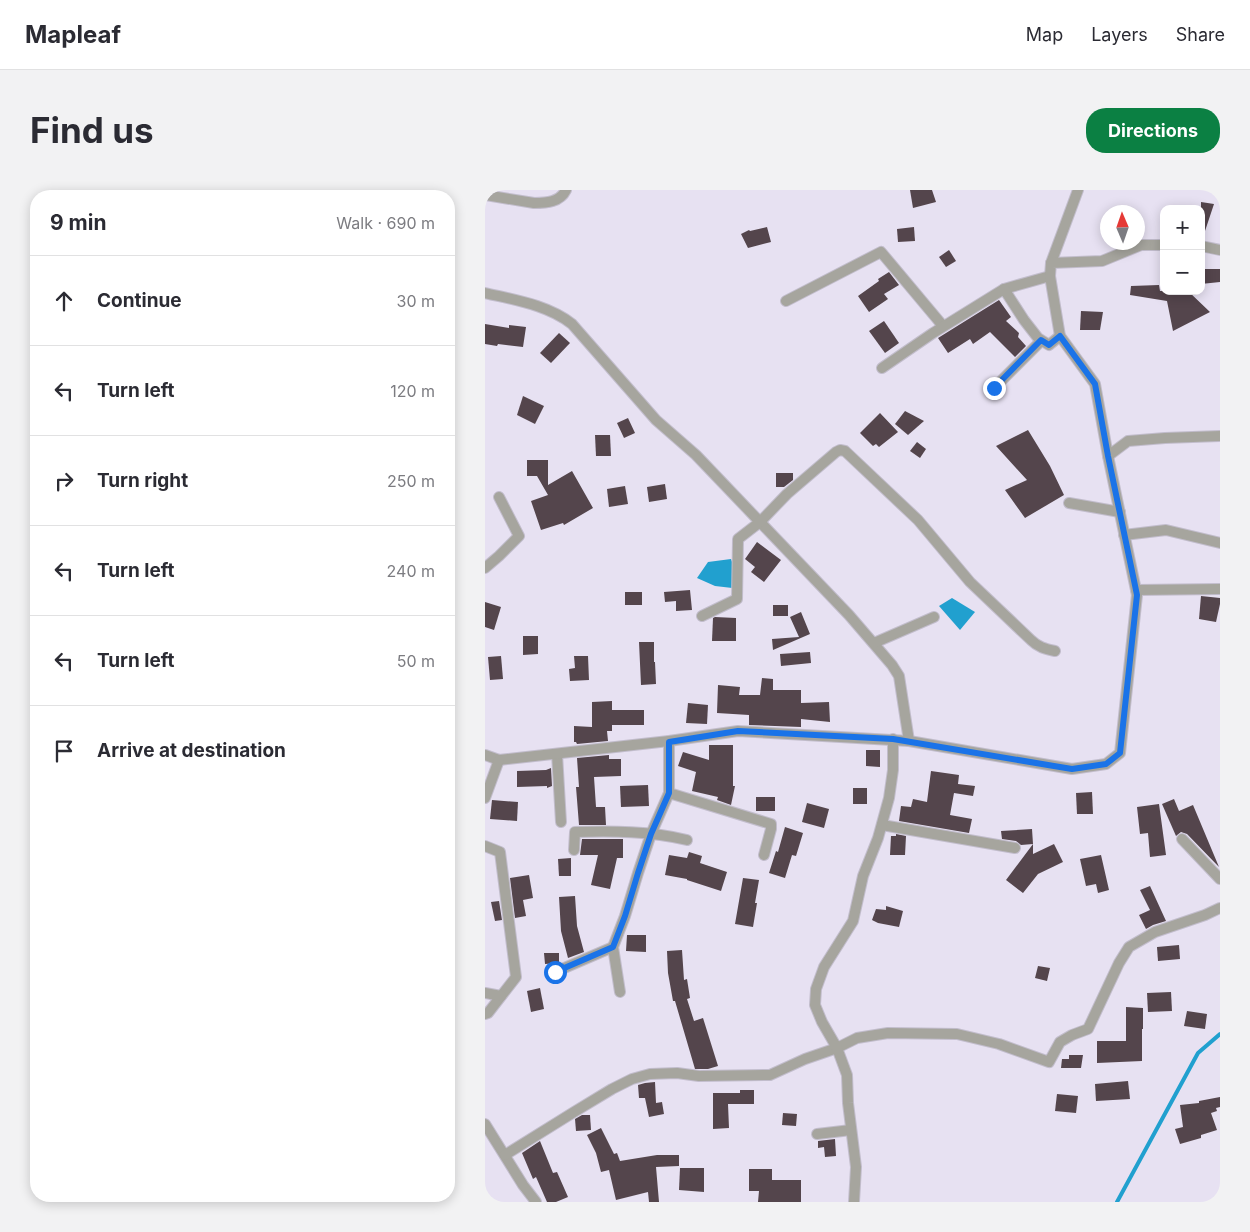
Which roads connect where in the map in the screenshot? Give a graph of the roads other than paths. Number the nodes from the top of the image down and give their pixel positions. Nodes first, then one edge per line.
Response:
1 (566, 190) edge
2 (1078, 190) edge
3 (485, 195) edge
4 (1160, 245) edge
5 (1205, 247) edge
6 (1220, 250) edge
7 (1051, 263) junction
8 (1050, 276) junction
9 (1004, 289) junction
10 (485, 293) edge
11 (786, 300) dead end
12 (943, 326) junction
13 (1060, 336) junction
14 (1041, 340) junction
15 (882, 368) dead end
16 (994, 388) dead end
17 (1220, 436) edge
18 (1108, 456) junction
19 (499, 496) dead end
20 (1069, 503) dead end
21 (1120, 512) junction
22 (760, 522) junction
23 (1124, 535) junction
24 (1220, 543) edge
25 (485, 568) edge
26 (1220, 589) edge
27 (1136, 590) junction
28 (702, 616) dead end
29 (934, 617) dead end
30 (874, 643) junction
31 (1046, 648) dead end
32 (893, 739) junction
33 (909, 741) junction
34 (669, 742) junction
35 (557, 754) junction
36 (485, 755) edge
37 (499, 760) junction
38 (669, 793) junction
39 (485, 798) edge
40 (561, 822) dead end
41 (882, 825) junction
42 (651, 834) junction
43 (1182, 839) dead end
44 (687, 840) dead end
45 (485, 846) edge
46 (1015, 848) dead end
47 (574, 850) dead end
48 (764, 855) dead end
49 (1220, 879) edge
50 (1220, 908) edge
51 (613, 947) junction
52 (555, 972) dead end
53 (621, 992) dead end
54 (485, 993) edge
55 (501, 996) junction
56 (485, 1014) edge
57 (837, 1048) junction
58 (485, 1124) edge
59 (851, 1130) junction
60 (817, 1134) dead end
61 (505, 1155) junction
62 (536, 1202) edge
63 (854, 1202) edge

1 - 3 street
2 - 7 street
4 - 7 street
5 - 6 street
7 - 8 street
8 - 9 street
8 - 13 street
9 - 12 street
9 - 14 street
10 - 22 street
11 - 12 street
12 - 15 street
13 - 14 street
13 - 18 street
14 - 16 street
17 - 18 street
18 - 21 street
19 - 25 street
20 - 21 street
21 - 23 street
22 - 28 street
22 - 30 street
22 - 31 street
23 - 24 street
23 - 27 street
26 - 27 street
27 - 33 street
29 - 30 street
30 - 33 street
32 - 33 street
32 - 34 street
32 - 41 street
34 - 35 street
34 - 38 street
35 - 37 street
35 - 40 street
36 - 37 street
37 - 39 street
38 - 42 street
38 - 48 street
41 - 46 street
41 - 57 street
42 - 44 street
42 - 47 street
42 - 51 street
43 - 49 street
45 - 55 street
50 - 57 street
51 - 52 street
51 - 53 street
54 - 55 street
55 - 56 street
57 - 59 street
57 - 61 street
58 - 61 street
59 - 60 street
59 - 63 street
61 - 62 street

